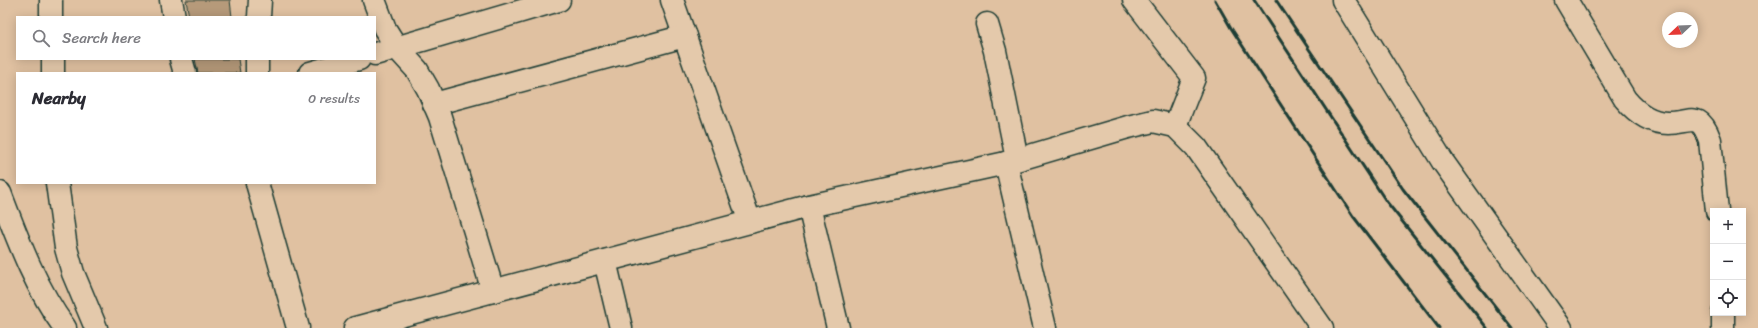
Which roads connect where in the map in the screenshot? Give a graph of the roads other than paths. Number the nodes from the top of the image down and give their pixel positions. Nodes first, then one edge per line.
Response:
1 (51, 0) edge
2 (171, 0) edge
3 (260, 0) edge
4 (374, 0) edge
5 (559, 0) edge
6 (672, 0) edge
7 (1134, 0) edge
8 (1343, 0) edge
9 (1566, 0) edge
10 (51, 16) edge
11 (174, 16) edge
12 (259, 16) edge
13 (987, 24) dead end
14 (685, 36) junction
15 (397, 48) junction
16 (376, 54) edge
17 (53, 60) edge
18 (182, 60) edge
19 (257, 60) edge
20 (356, 60) edge
21 (53, 72) edge
22 (185, 72) edge
23 (257, 72) edge
24 (314, 72) edge
25 (434, 104) junction
26 (1175, 126) junction
27 (1012, 161) junction
28 (57, 184) edge
29 (257, 184) edge
30 (0, 192) edge
31 (809, 206) junction
32 (1717, 208) edge
33 (750, 222) junction
34 (605, 261) junction
35 (493, 291) junction
36 (1722, 316) edge
37 (400, 322) edge
38 (65, 328) edge
39 (96, 328) edge
40 (298, 328) edge
41 (355, 328) edge
42 (621, 328) edge
43 (838, 328) edge
44 (1045, 328) edge
45 (1322, 328) edge
46 (1561, 328) edge
47 (1723, 328) edge

1 - 10 street
2 - 11 street
3 - 12 street
4 - 15 street
5 - 15 street
6 - 14 street
7 - 26 street
8 - 46 street
9 - 32 street
13 - 27 street
14 - 25 street
14 - 33 street
15 - 16 street
15 - 25 street
17 - 21 street
18 - 22 street
19 - 23 street
20 - 24 street
25 - 35 street
26 - 27 street
26 - 45 street
27 - 31 street
27 - 44 street
28 - 39 street
29 - 40 street
30 - 38 street
31 - 33 street
31 - 43 street
33 - 34 street
34 - 35 street
34 - 42 street
35 - 37 street
36 - 47 street
37 - 41 street

